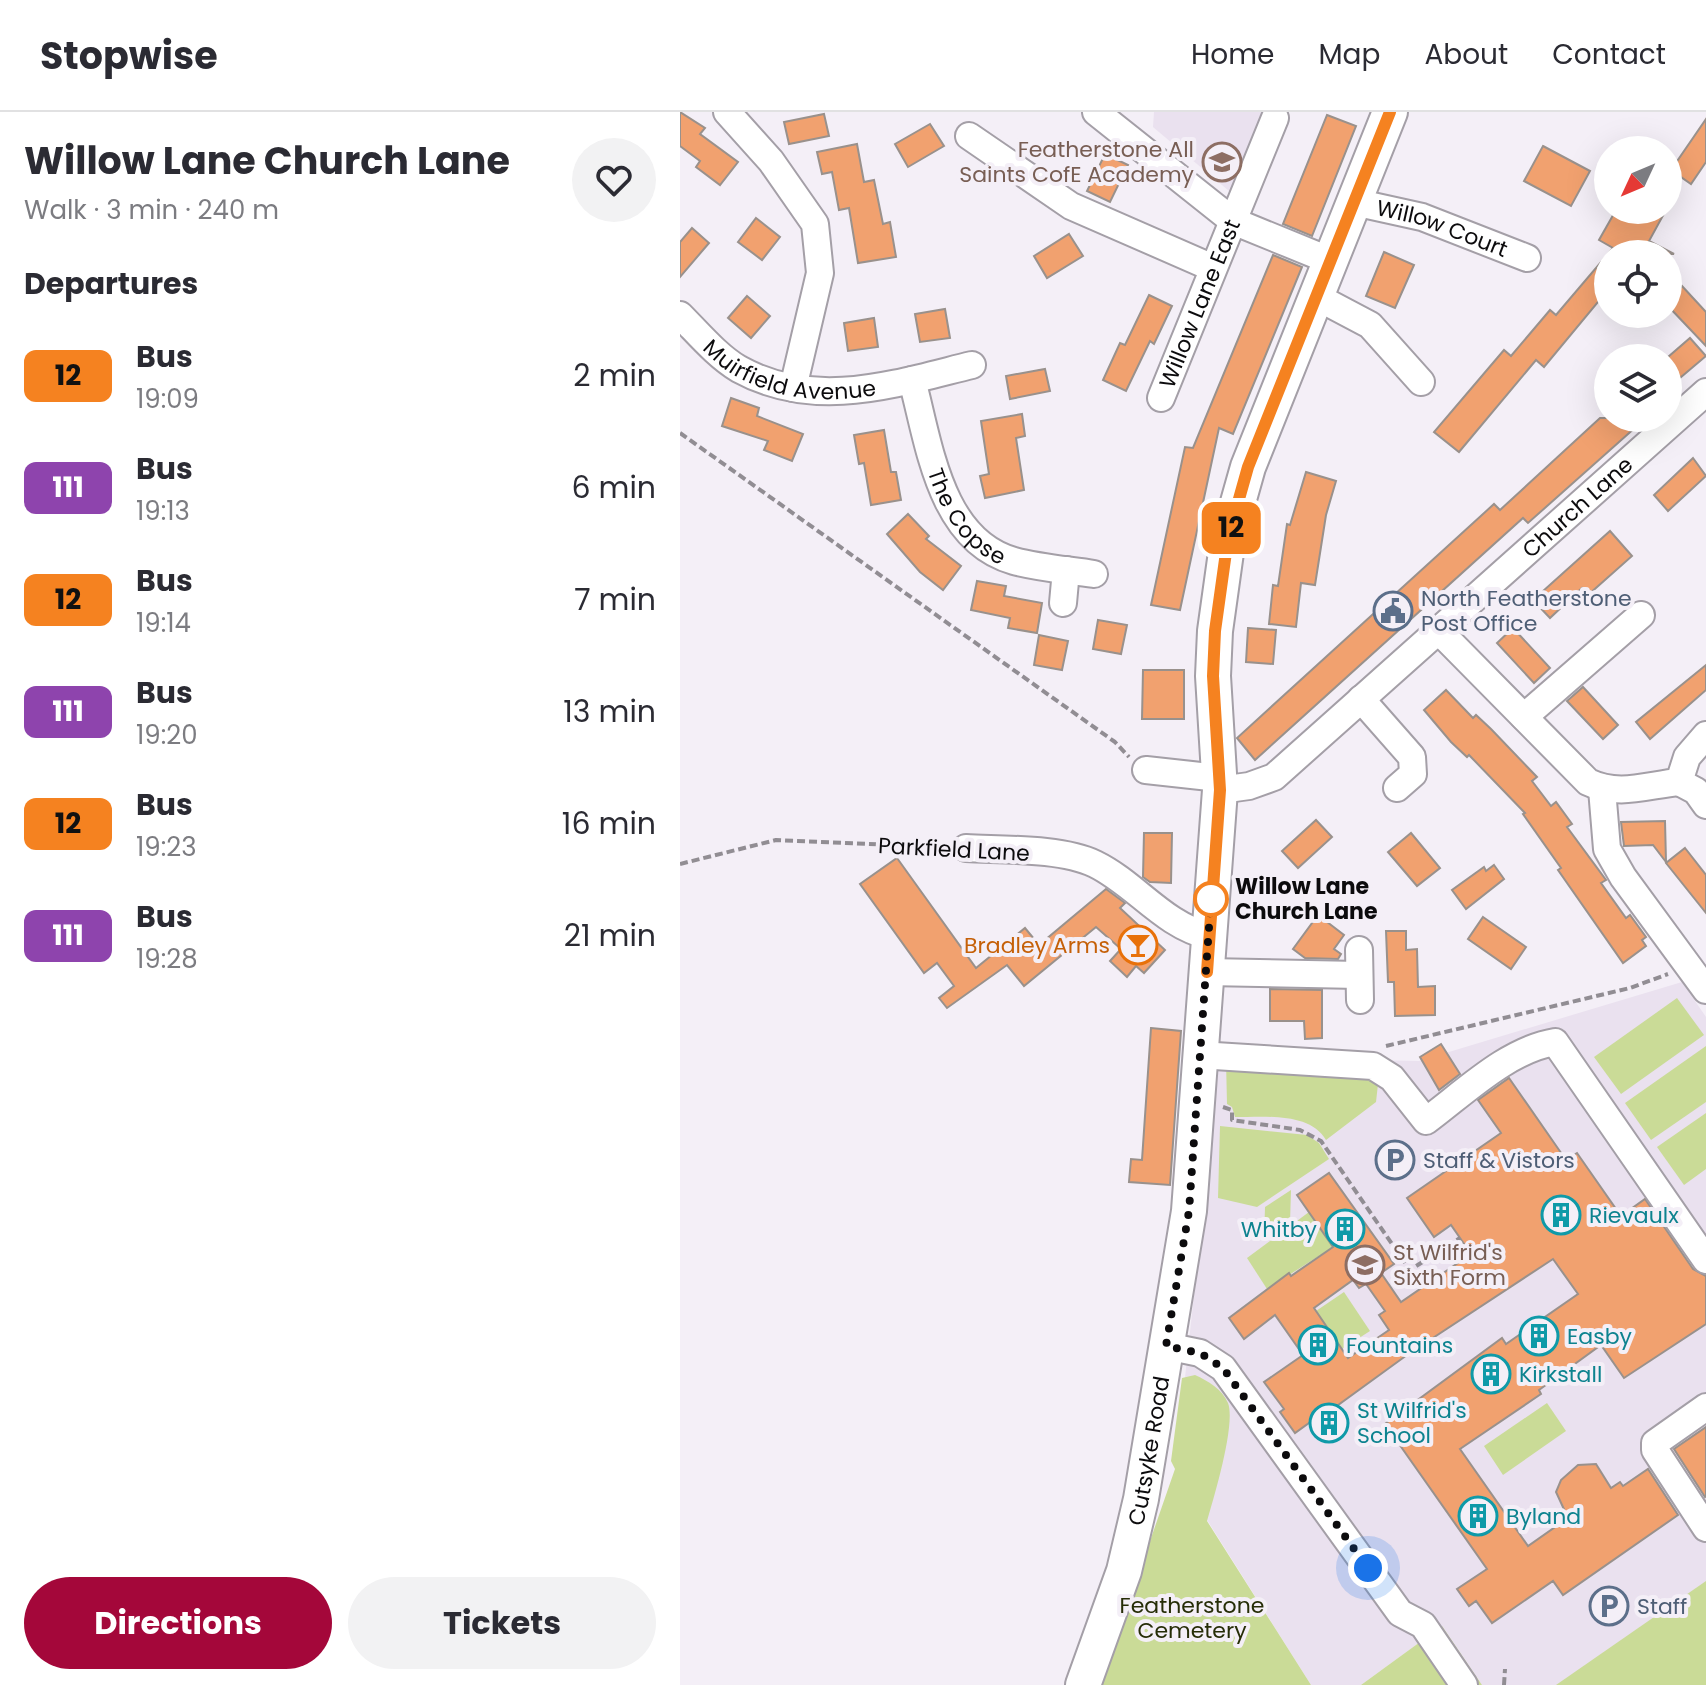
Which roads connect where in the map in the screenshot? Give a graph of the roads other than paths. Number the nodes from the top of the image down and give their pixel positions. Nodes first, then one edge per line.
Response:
1 (727, 112) edge
2 (1096, 112) edge
3 (1390, 112) edge
4 (1275, 118) dead end
5 (969, 136) dead end
6 (1354, 202) junction
7 (1233, 221) junction
8 (1527, 258) dead end
9 (1331, 261) junction
10 (1213, 268) junction
11 (1317, 297) junction
12 (680, 315) edge
13 (972, 365) dead end
14 (912, 380) junction
15 (1421, 382) dead end
16 (793, 388) junction
17 (1706, 392) edge
18 (1161, 398) dead end
19 (1066, 570) junction
20 (1094, 574) dead end
21 (1063, 603) dead end
22 (1641, 615) dead end
23 (1438, 630) junction
24 (1361, 699) junction
25 (1524, 717) junction
26 (1706, 735) edge
27 (1146, 770) road end
28 (1679, 782) junction
29 (1220, 784) junction
30 (1397, 788) dead end
31 (1602, 789) junction
32 (1706, 805) edge
33 (966, 848) road end
34 (1209, 936) junction
35 (1207, 972) junction
36 (1359, 975) dead end
37 (1706, 990) edge
38 (1199, 1055) junction
39 (1706, 1260) edge
40 (1166, 1346) junction
41 (1706, 1407) edge
42 (1706, 1528) edge
43 (1083, 1685) edge
44 (1464, 1685) edge

1 - 16 street
2 - 7 street
3 - 6 main road, Cutsyke Road
4 - 7 street
5 - 10 street
6 - 8 street, Willow Court
6 - 9 main road, Cutsyke Road
7 - 9 street, Willow Lane East
7 - 10 street, Willow Lane East
9 - 11 main road, Cutsyke Road
10 - 18 street, Willow Lane East
11 - 15 street
11 - 29 main road, Cutsyke Road
12 - 16 street, Muirfield Avenue
13 - 14 street, Muirfield Avenue
14 - 16 street, Muirfield Avenue
14 - 19 street, The Copse
17 - 23 street, Church Lane
19 - 20 street, The Copse
19 - 21 street
22 - 25 street
23 - 24 street, Church Lane
23 - 25 street
24 - 29 street, Church Lane
24 - 30 street
25 - 31 street
26 - 28 street
27 - 29 street, Church Lane
28 - 31 street
28 - 32 street
29 - 34 main road, Cutsyke Road
31 - 37 street
33 - 34 street, Parkfield Lane
34 - 35 main road, Cutsyke Road
35 - 36 street
35 - 38 main road, Cutsyke Road
38 - 39 street
38 - 40 main road, Cutsyke Road
40 - 43 main road, Cutsyke Road
40 - 44 street
41 - 42 street

